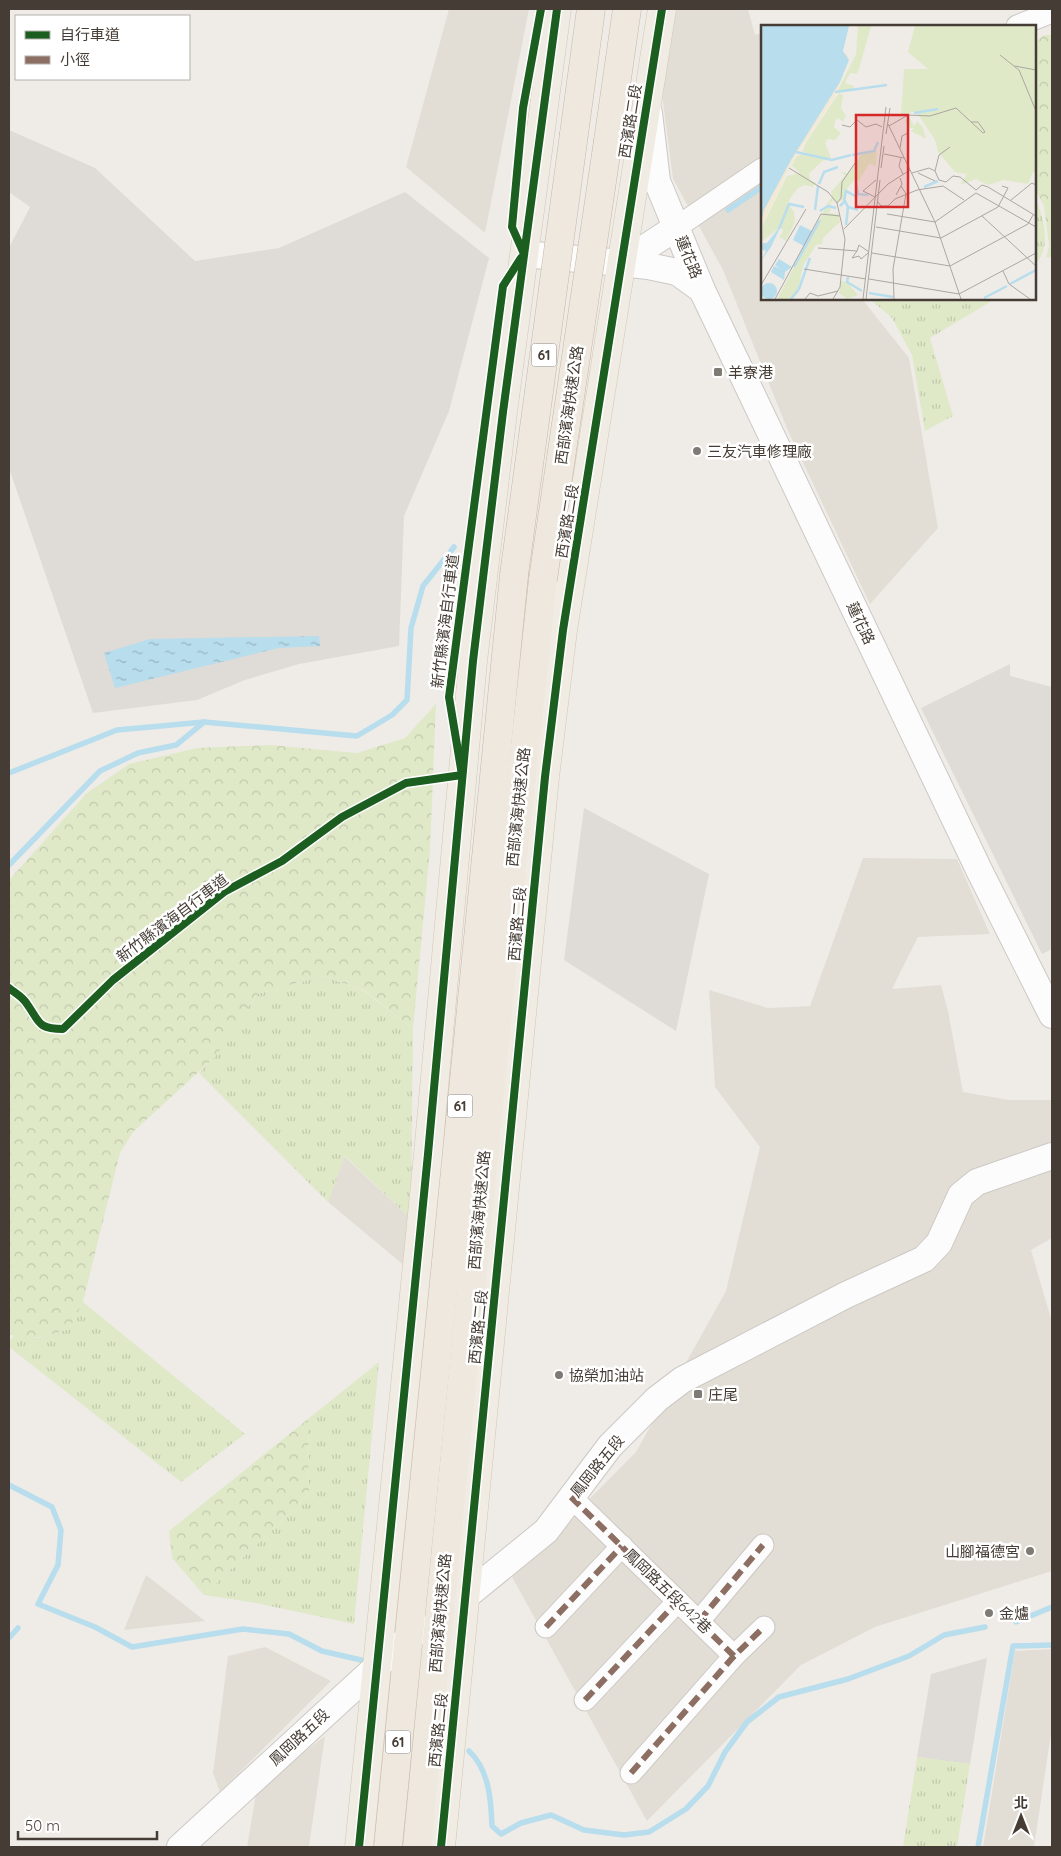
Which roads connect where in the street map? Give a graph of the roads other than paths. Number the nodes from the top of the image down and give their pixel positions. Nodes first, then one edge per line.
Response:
1 (557, 9) edge
2 (592, 9) edge
3 (628, 9) edge
4 (662, 9) edge
5 (1052, 12) edge
6 (1020, 25) edge
7 (648, 97) junction
8 (761, 170) edge
9 (677, 227) junction
10 (524, 254) junction
11 (622, 264) junction
12 (702, 290) junction
13 (1052, 1016) edge
14 (1052, 1156) edge
15 (571, 1497) junction
16 (763, 1545) dead end
17 (622, 1546) junction
18 (466, 1596) junction
19 (678, 1601) junction
20 (440, 1617) junction
21 (699, 1621) junction
22 (546, 1627) dead end
23 (764, 1627) dead end
24 (408, 1638) junction
25 (734, 1656) junction
26 (378, 1665) junction
27 (586, 1700) dead end
28 (631, 1773) dead end
29 (180, 1847) edge
30 (359, 1847) edge
31 (388, 1847) edge
32 (417, 1847) edge
33 (441, 1847) edge

1 - 10 main road
2 - 24 highway, 西部濱海快速公路 / 61, bridge
3 - 20 highway, 西部濱海快速公路 / 61, bridge
4 - 7 main road, 西濱路二段
5 - 6 street
7 - 9 street
7 - 11 main road, 西濱路二段
8 - 9 street, 蓮花路
9 - 11 street, 蓮花路
9 - 12 street, 蓮花路
10 - 11 street
10 - 26 main road
11 - 12 street
11 - 18 main road, 西濱路二段
12 - 13 street, 蓮花路
14 - 15 street, 鳳岡路五段
15 - 17 street, 鳳岡路五段642巷
15 - 18 street, 鳳岡路五段
16 - 21 street
17 - 19 street, 鳳岡路五段642巷
17 - 22 street
18 - 20 street, 鳳岡路五段
18 - 33 main road, 西濱路二段
19 - 21 street, 鳳岡路五段642巷
19 - 27 street
20 - 24 street, 鳳岡路五段
20 - 32 highway, 西部濱海快速公路 / 61
21 - 25 street, 鳳岡路五段642巷
23 - 25 street
24 - 26 street, 鳳岡路五段
24 - 31 highway, 西部濱海快速公路 / 61
25 - 28 street
26 - 29 street, 鳳岡路五段
26 - 30 main road

